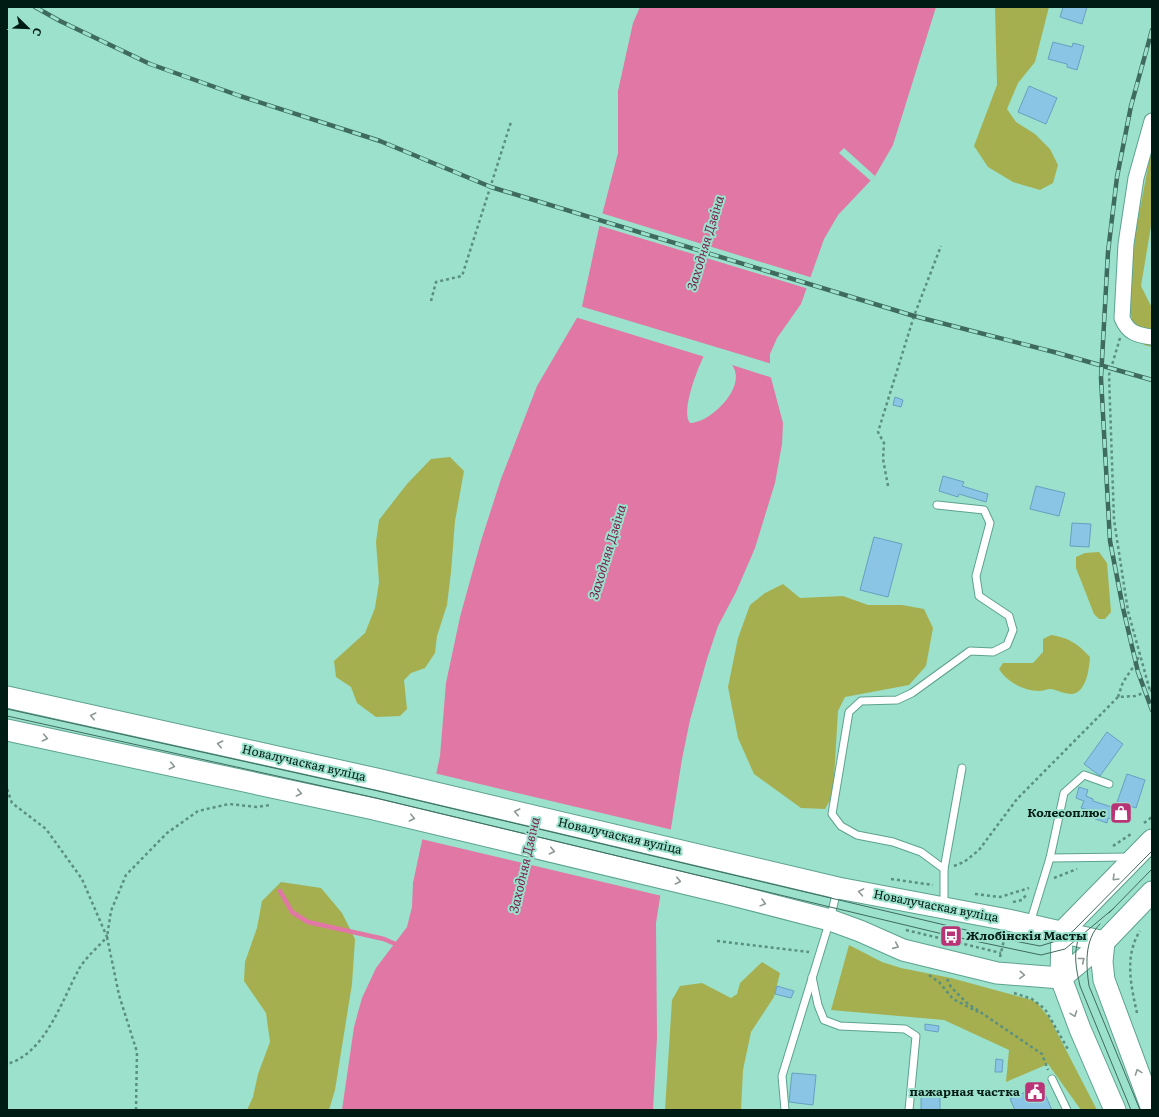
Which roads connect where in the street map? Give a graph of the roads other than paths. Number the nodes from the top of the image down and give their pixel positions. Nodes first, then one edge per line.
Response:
1 (1152, 121) edge
2 (1152, 337) edge
3 (937, 505) dead end
4 (7, 697) edge
5 (7, 730) edge
6 (962, 768) dead end
7 (1109, 784) dead end
8 (1152, 840) edge
9 (1136, 857) junction
10 (1050, 858) junction
11 (944, 869) junction
12 (838, 888) junction
13 (1152, 892) edge
14 (944, 907) junction
15 (830, 920) junction
16 (1029, 925) junction
17 (1062, 932) junction
18 (1104, 942) junction
19 (812, 977) junction
20 (1061, 978) junction
21 (1052, 1079) road end
22 (1152, 1109) edge
23 (785, 1110) edge
24 (909, 1110) edge
25 (1067, 1110) edge
26 (1115, 1110) edge

1 - 2 street
3 - 11 lane
12 -> 4 main road, Новалучаская вуліца
5 -> 15 main road
6 - 11 lane
7 - 10 lane
8 - 9 main road
9 - 10 lane
9 -> 17 main road
10 - 16 lane
11 - 14 lane
14 -> 12 main road, Новалучаская вуліца
12 - 15 lane
13 - 18 main road
14 - 16 main road, Новалучаская вуліца
15 - 19 lane
15 -> 20 main road
16 - 17 main road, Новалучаская вуліца
17 - 18 main road, Новалучаская вуліца
17 - 20 main road
20 -> 18 main road
22 -> 18 main road
19 - 23 lane
19 - 24 lane
20 -> 26 main road
21 - 25 lane

